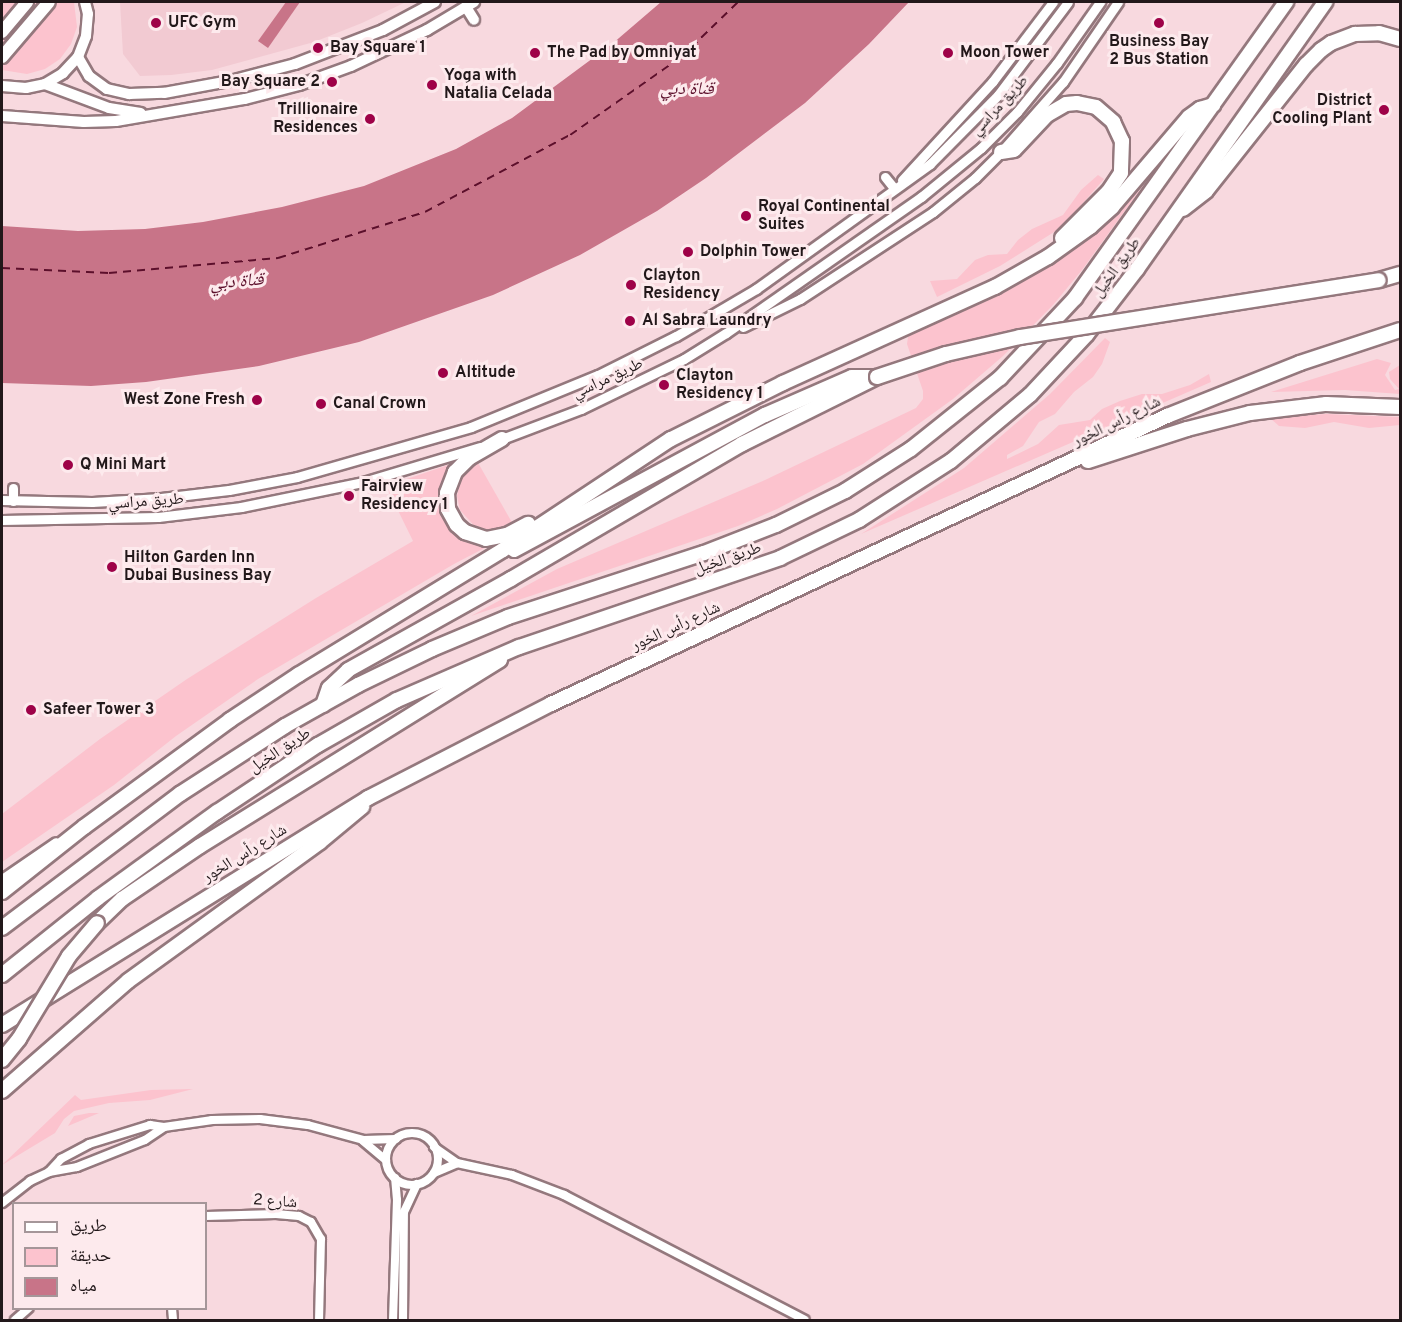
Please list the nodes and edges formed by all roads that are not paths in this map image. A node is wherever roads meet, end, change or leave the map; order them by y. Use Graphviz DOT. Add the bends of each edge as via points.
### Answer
graph roads {
  1 [pos="27,2"];
  2 [pos="49,2"];
  3 [pos="85,2"];
  4 [pos="93,2"];
  5 [pos="435,2"];
  6 [pos="1053,2"];
  7 [pos="1068,2"];
  8 [pos="1100,2"];
  9 [pos="1118,2"];
  10 [pos="1286,2"];
  11 [pos="1325,2"];
  12 [pos="470,4"];
  13 [pos="88,14"];
  14 [pos="474,20"];
  15 [pos="2,32"];
  16 [pos="1401,39"];
  17 [pos="2,57"];
  18 [pos="78,57"];
  19 [pos="45,84"];
  20 [pos="2,86"];
  21 [pos="1213,105"];
  22 [pos="162,113"];
  23 [pos="2,116"];
  24 [pos="1002,152"];
  25 [pos="885,177"];
  26 [pos="894,188"];
  27 [pos="1178,211"];
  28 [pos="1401,275"];
  29 [pos="943,310"];
  30 [pos="1401,330"];
  31 [pos="726,333"];
  32 [pos="877,377"];
  33 [pos="1401,407"];
  34 [pos="502,439"];
  35 [pos="1060,468"];
  36 [pos="265,471"];
  37 [pos="268,483"];
  38 [pos="600,484"];
  39 [pos="14,488"];
  40 [pos="2,500"];
  41 [pos="13,501"];
  42 [pos="2,520"];
  43 [pos="22,520"];
  44 [pos="2,525"];
  45 [pos="503,550"];
  46 [pos="519,646"];
  47 [pos="323,705"];
  48 [pos="368,798"];
  49 [pos="84,827"];
  50 [pos="2,879"];
  51 [pos="2,892"];
  52 [pos="2,928"];
  53 [pos="2,975"];
  54 [pos="2,1025"];
  55 [pos="2,1060"];
  56 [pos="2,1091"];
  57 [pos="164,1127"];
  58 [pos="116,1134"];
  59 [pos="356,1138"];
  60 [pos="396,1139"];
  61 [pos="434,1147"];
  62 [pos="122,1148"];
  63 [pos="386,1160"];
  64 [pos="457,1163"];
  65 [pos="49,1172"];
  66 [pos="433,1174"];
  67 [pos="394,1178"];
  68 [pos="417,1184"];
  69 [pos="2,1203"];
  70 [pos="207,1216"];
  71 [pos="27,1310"];
  72 [pos="15,1320"];
  73 [pos="319,1320"];
  74 [pos="393,1320"];
  75 [pos="404,1320"];
  76 [pos="805,1320"];
  1 -- 15 [label="main road"];
  2 -- 17 [label="main road"];
  3 -- 13 [label="main road"];
  4 -- 13 [label="street"];
  5 -- 18 [label="main road" via="383,30 295,64 164,93 129,94 107,89 89,75"];
  6 -- 26 [label="street" via="1018,50"];
  7 -- 26 [label="street, طريق مراسي" via="998,96 951,146"];
  8 -- 31 [label="street, طريق مراسي" via="1038,88 968,160 915,202"];
  9 -- 24 [label="street" via="1063,81"];
  10 -- 21 [label="highway, طريق الخيل"];
  11 -- 27 [label="highway, طريق الخيل"];
  12 -- 14 [label="main road"];
  12 -- 22 [label="main road" via="402,43 325,76 245,99"];
  13 -- 18 [label="main road" via="86,36"];
  16 -- 27 [label="highway" via="1380,33 1356,34 1322,50 1206,191"];
  18 -- 19 [label="main road"];
  19 -- 20 [label="main road" via="26,88"];
  19 -- 22 [label="main road" via="109,108"];
  21 -- 29 [label="highway" via="1189,117 1122,197 1073,240 1014,277"];
  21 -- 47 [label="highway, طريق الخيل" via="1097,269 1051,326 972,402 911,449 845,490 776,525 470,632"];
  22 -- 23 [label="main road" via="100,122"];
  24 -- 29 [label="highway" via="1014,150 1056,108 1077,103 1096,107 1113,122 1122,141 1123,163 1108,192 1066,235"];
  24 -- 31 [label="street" via="918,222 800,299"];
  25 -- 26 [label="street"];
  26 -- 37 [label="street, طريق مراسي" via="756,289 602,373 471,427 364,460"];
  27 -- 46 [label="highway, طريق الخيل" via="1087,334 1042,383 986,434 929,477 859,520 798,550"];
  28 -- 32 [label="highway, bridge" via="1020,337 946,354"];
  29 -- 38 [label="highway" via="698,424"];
  30 -- 35 [label="highway, شارع رأس الخور" via="1204,400"];
  31 -- 34 [label="street, طريق مراسي" via="644,380"];
  32 -- 45 [label="highway" via="852,377 808,395 526,545"];
  32 -- 47 [label="highway" via="767,430 340,674 328,688"];
  33 -- 35 [label="highway" via="1326,404 1258,412 1206,423"];
  34 -- 38 [label="highway" via="461,465 448,486 451,516 475,537 507,535 583,489"];
  34 -- 43 [label="street, طريق مراسي" via="363,482 241,507 158,517"];
  35 -- 48 [label="highway, شارع رأس الخور" via="589,686"];
  36 -- 37 [label="street"];
  37 -- 41 [label="street, طريق مراسي" via="161,498"];
  38 -- 45 [label="highway"];
  39 -- 41 [label="street"];
  40 -- 41 [label="street, طريق مراسي"];
  42 -- 43 [label="street, طريق مراسي"];
  43 -- 44 [label="street"];
  45 -- 49 [label="highway" via="264,697"];
  46 -- 53 [label="highway, طريق الخيل" via="407,695 318,746 147,862"];
  46 -- 55 [label="highway, bridge" via="122,899 69,956"];
  47 -- 52 [label="highway, طريق الخيل" via="180,794"];
  48 -- 54 [label="highway, شارع رأس الخور"];
  48 -- 56 [label="highway" via="345,823 120,988"];
  49 -- 50 [label="street"];
  49 -- 51 [label="highway"];
  57 -- 58 [label="street" via="145,1125"];
  57 -- 59 [label="street" via="260,1119 308,1125"];
  57 -- 62 [label="street" via="150,1138"];
  58 -- 62 [label="street"];
  58 -- 65 [label="street" via="66,1155"];
  59 -- 60 [label="street"];
  59 -- 63 [label="street"];
  60 -- 61 [label="street" via="417,1134"];
  60 -- 63 [label="street" via="389,1146"];
  61 -- 64 [label="street"];
  61 -- 66 [label="street" via="437,1158"];
  62 -- 65 [label="street" via="77,1167"];
  63 -- 67 [label="street"];
  64 -- 66 [label="street"];
  64 -- 76 [label="street" via="512,1175 564,1195"];
  65 -- 69 [label="street"];
  66 -- 68 [label="street"];
  67 -- 68 [label="street"];
  67 -- 74 [label="street" via="397,1200"];
  68 -- 75 [label="street" via="404,1212"];
  70 -- 73 [label="street, شارع 2" via="276,1214 299,1216 311,1222 321,1239"];
  71 -- 72 [label="street"];
}
